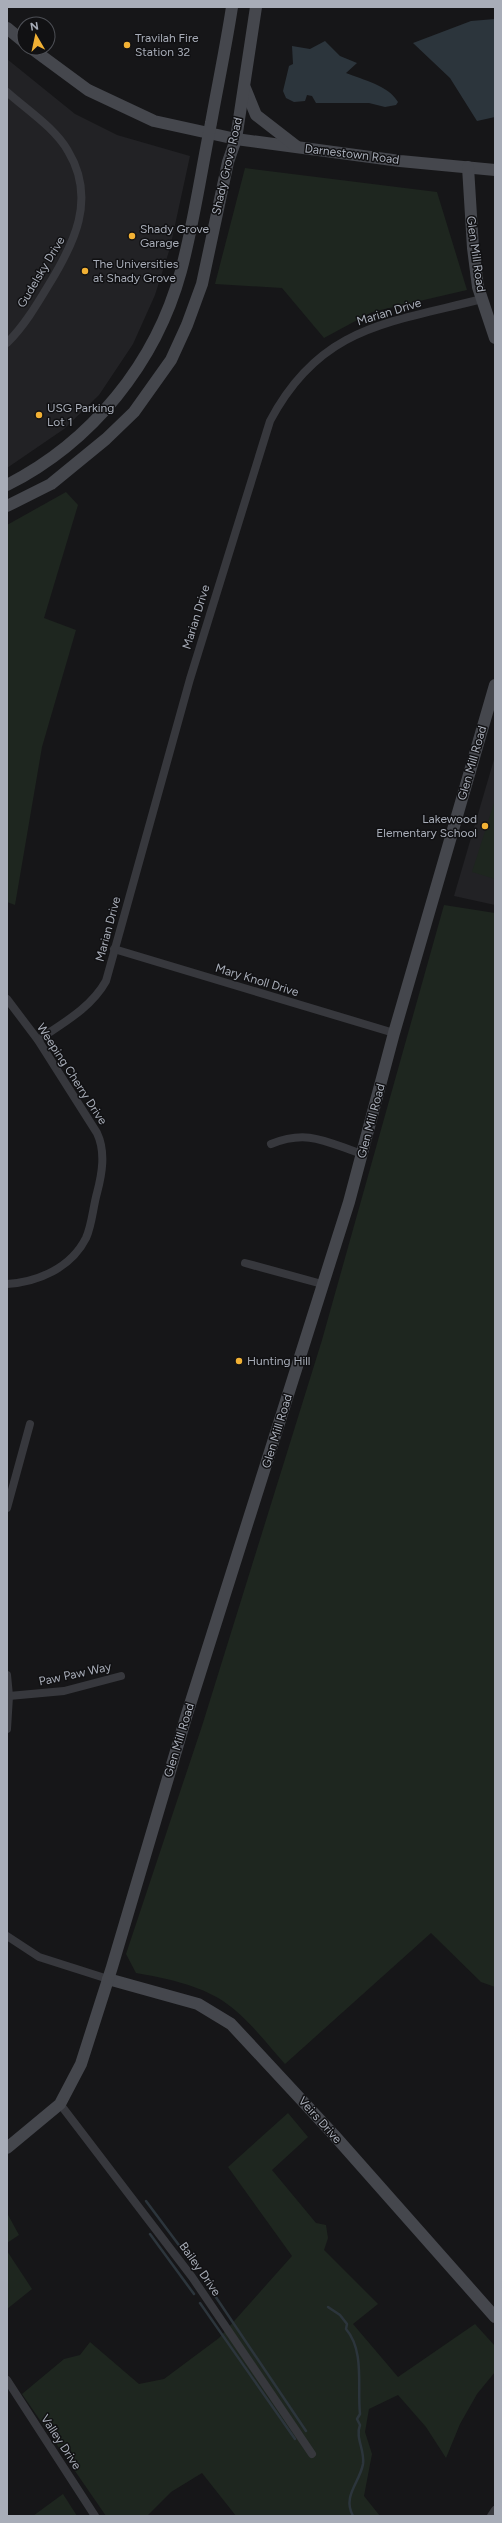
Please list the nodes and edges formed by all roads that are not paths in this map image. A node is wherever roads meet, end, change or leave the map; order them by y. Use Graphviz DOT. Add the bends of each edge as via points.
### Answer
graph roads {
  1 [pos="232,7"];
  2 [pos="256,7"];
  3 [pos="7,28"];
  4 [pos="16,35"];
  5 [pos="42,56"];
  6 [pos="244,85"];
  7 [pos="7,92"];
  8 [pos="210,135"];
  9 [pos="236,139"];
  10 [pos="297,147"];
  11 [pos="468,167"];
  12 [pos="495,170"];
  13 [pos="482,299"];
  14 [pos="495,338"];
  15 [pos="7,343"];
  16 [pos="7,485"];
  17 [pos="7,506"];
  18 [pos="495,685"];
  19 [pos="114,950"];
  20 [pos="7,999"];
  21 [pos="394,1033"];
  22 [pos="38,1040"];
  23 [pos="271,1144"];
  24 [pos="362,1154"];
  25 [pos="245,1263"];
  26 [pos="7,1284"];
  27 [pos="322,1284"];
  28 [pos="30,1424"];
  29 [pos="7,1508"];
  30 [pos="7,1675"];
  31 [pos="121,1676"];
  32 [pos="9,1696"];
  33 [pos="7,1729"];
  34 [pos="7,1936"];
  35 [pos="108,1978"];
  36 [pos="60,2104"];
  37 [pos="7,2148"];
  38 [pos="495,2317"];
  39 [pos="7,2380"];
  40 [pos="312,2454"];
  41 [pos="495,2510"];
  42 [pos="95,2516"];
  43 [pos="491,2516"];
  1 -- 8 [label="main road, Shady Grove Road"];
  2 -- 6 [label="main road, Shady Grove Road"];
  3 -- 4 [label="main road"];
  5 -- 8 [label="main road, Darnestown Road" via="99,97 154,121"];
  6 -- 9 [label="main road, Shady Grove Road"];
  6 -- 10 [label="main road" via="256,115"];
  7 -- 15 [label="street, Gudelsky Drive" via="65,147 76,168 82,198 80,219 70,249 36,306"];
  8 -- 9 [label="main road, Darnestown Road"];
  8 -- 16 [label="main road, Shady Grove Road" via="181,271 148,351 110,405 84,433 54,458"];
  9 -- 10 [label="main road, Darnestown Road"];
  9 -- 17 [label="main road, Shady Grove Road" via="228,162 202,284 171,360 134,412 106,439 51,484"];
  10 -- 11 [label="main road, Darnestown Road"];
  11 -- 12 [label="main road, Darnestown Road"];
  11 -- 13 [label="main road, Glen Mill Road" via="473,248"];
  13 -- 14 [label="main road, Glen Mill Road"];
  13 -- 19 [label="street, Marian Drive" via="364,330 323,353 284,395 270,421 190,679"];
  18 -- 21 [label="main road, Glen Mill Road"];
  19 -- 21 [label="street, Mary Knoll Drive"];
  19 -- 22 [label="street, Marian Drive" via="106,981 99,994 86,1007"];
  20 -- 22 [label="street, Weeping Cherry Drive"];
  21 -- 24 [label="main road, Glen Mill Road"];
  22 -- 26 [label="street, Weeping Cherry Drive" via="97,1133 101,1142 102,1172 86,1238 72,1258 45,1277"];
  23 -- 24 [label="street" via="287,1138 305,1136"];
  24 -- 27 [label="main road, Glen Mill Road"];
  25 -- 27 [label="street"];
  27 -- 35 [label="main road, Glen Mill Road" via="187,1714"];
  28 -- 29 [label="street"];
  30 -- 32 [label="street"];
  31 -- 32 [label="street, Paw Paw Way" via="64,1691"];
  32 -- 33 [label="street"];
  34 -- 35 [label="street" via="39,1957"];
  35 -- 36 [label="main road, Glen Mill Road" via="81,2064"];
  35 -- 38 [label="main road, Veirs Drive" via="198,2004 231,2024 314,2113"];
  36 -- 37 [label="main road, Glen Mill Road"];
  36 -- 40 [label="street, Bailey Drive" via="192,2277"];
  39 -- 42 [label="street, Valley Drive"];
  41 -- 43 [label="street"];
}
